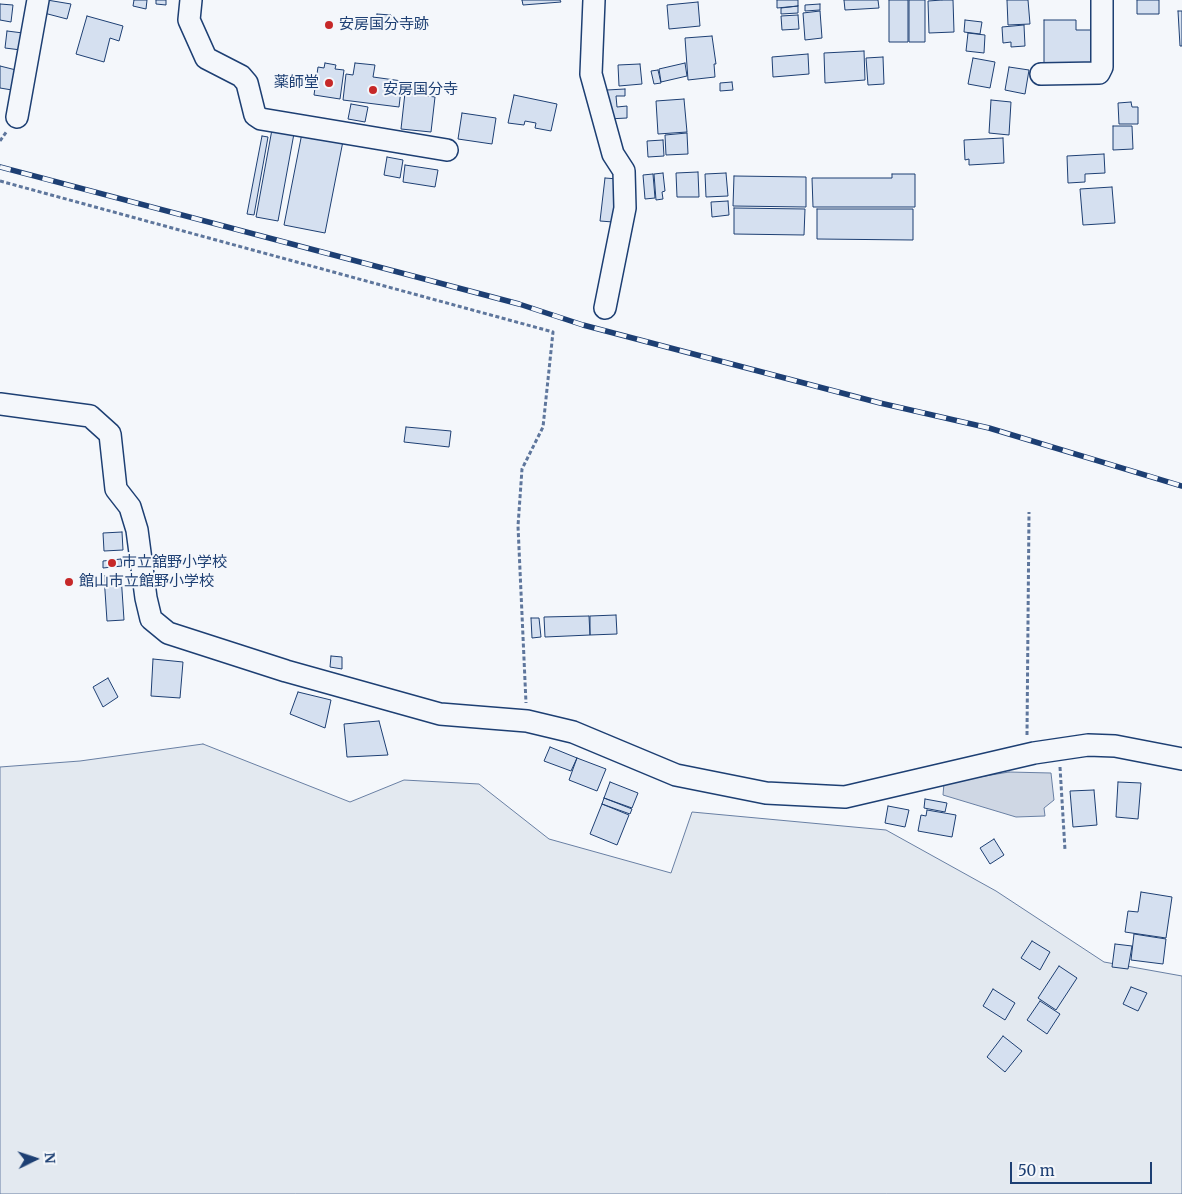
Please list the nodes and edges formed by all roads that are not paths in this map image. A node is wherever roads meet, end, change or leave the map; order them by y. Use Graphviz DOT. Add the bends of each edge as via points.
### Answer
graph roads {
  1 [pos="38,0"];
  2 [pos="191,0"];
  3 [pos="594,0"];
  4 [pos="1102,0"];
  5 [pos="1041,74"];
  6 [pos="17,117"];
  7 [pos="447,150"];
  8 [pos="605,308"];
  9 [pos="0,404"];
  10 [pos="1182,759"];
  1 -- 6 [label="street"];
  2 -- 7 [label="street" via="189,20 206,58 248,82 255,116 261,120"];
  3 -- 8 [label="street" via="591,74 613,154 624,171 625,208"];
  4 -- 5 [label="street" via="1102,68 1099,73"];
  9 -- 10 [label="street" via="90,416 110,434 116,489 130,507 137,530 151,618 168,633 286,670 440,714 527,721 573,732 676,775 735,788 806,797 845,797 1027,755 1088,745 1115,746"];
}
